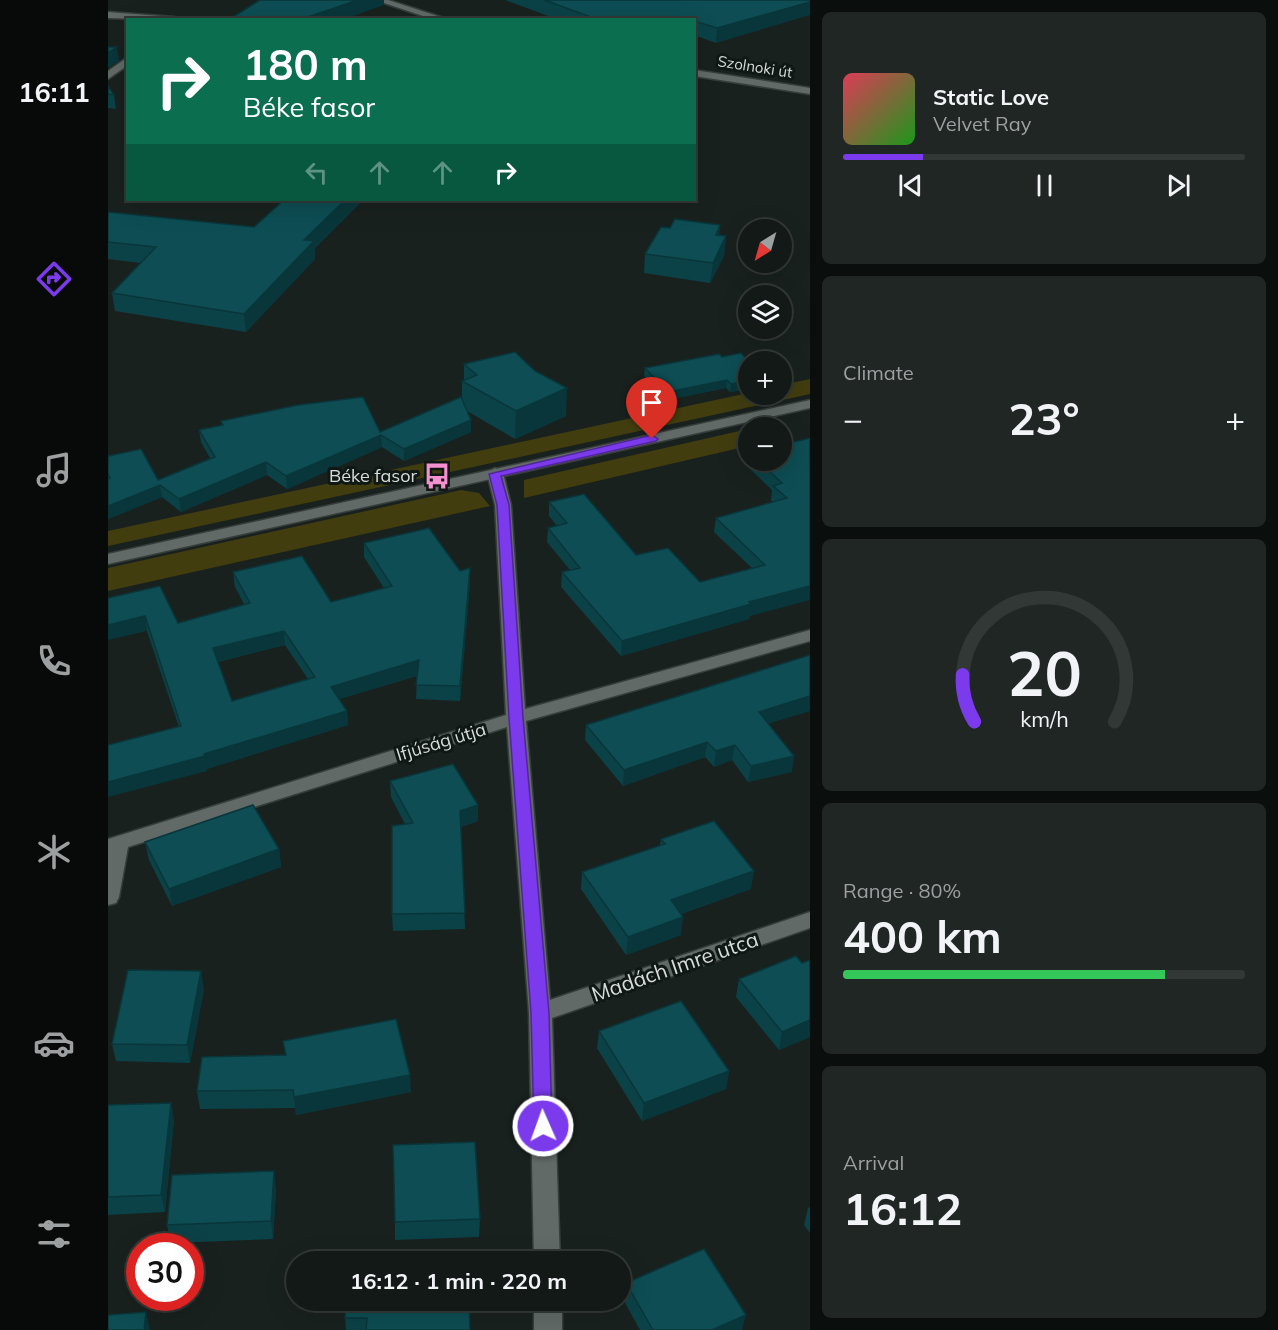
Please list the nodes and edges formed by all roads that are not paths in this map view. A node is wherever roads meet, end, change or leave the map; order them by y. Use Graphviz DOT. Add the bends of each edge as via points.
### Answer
graph roads {
  1 [pos="379,0"];
  2 [pos="108,15"];
  3 [pos="148,18"];
  4 [pos="439,18"];
  5 [pos="126,62"];
  6 [pos="696,73"];
  7 [pos="108,76"];
  8 [pos="810,91"];
  9 [pos="810,404"];
  10 [pos="495,474"];
  11 [pos="108,558"];
  12 [pos="810,634"];
  13 [pos="516,718"];
  14 [pos="114,844"];
  15 [pos="108,897"];
  16 [pos="810,920"];
  17 [pos="540,1013"];
  18 [pos="547,1251"];
  19 [pos="548,1311"];
  20 [pos="548,1330"];
  1 -- 4 [label="street"];
  2 -- 3 [label="street"];
  5 -- 7 [label="street"];
  6 -- 8 [label="street, Szolnoki út"];
  9 -- 10 [label="street"];
  10 -- 11 [label="street"];
  10 -- 13 [label="street" via="503,505"];
  12 -- 13 [label="street, Ifjúság útja"];
  13 -- 14 [label="street, Ifjúság útja"];
  13 -- 17 [label="street"];
  14 -- 15 [label="street"];
  16 -- 17 [label="street, Madách Imre utca"];
  17 -- 18 [label="street"];
  19 -- 20 [label="street"];
}
